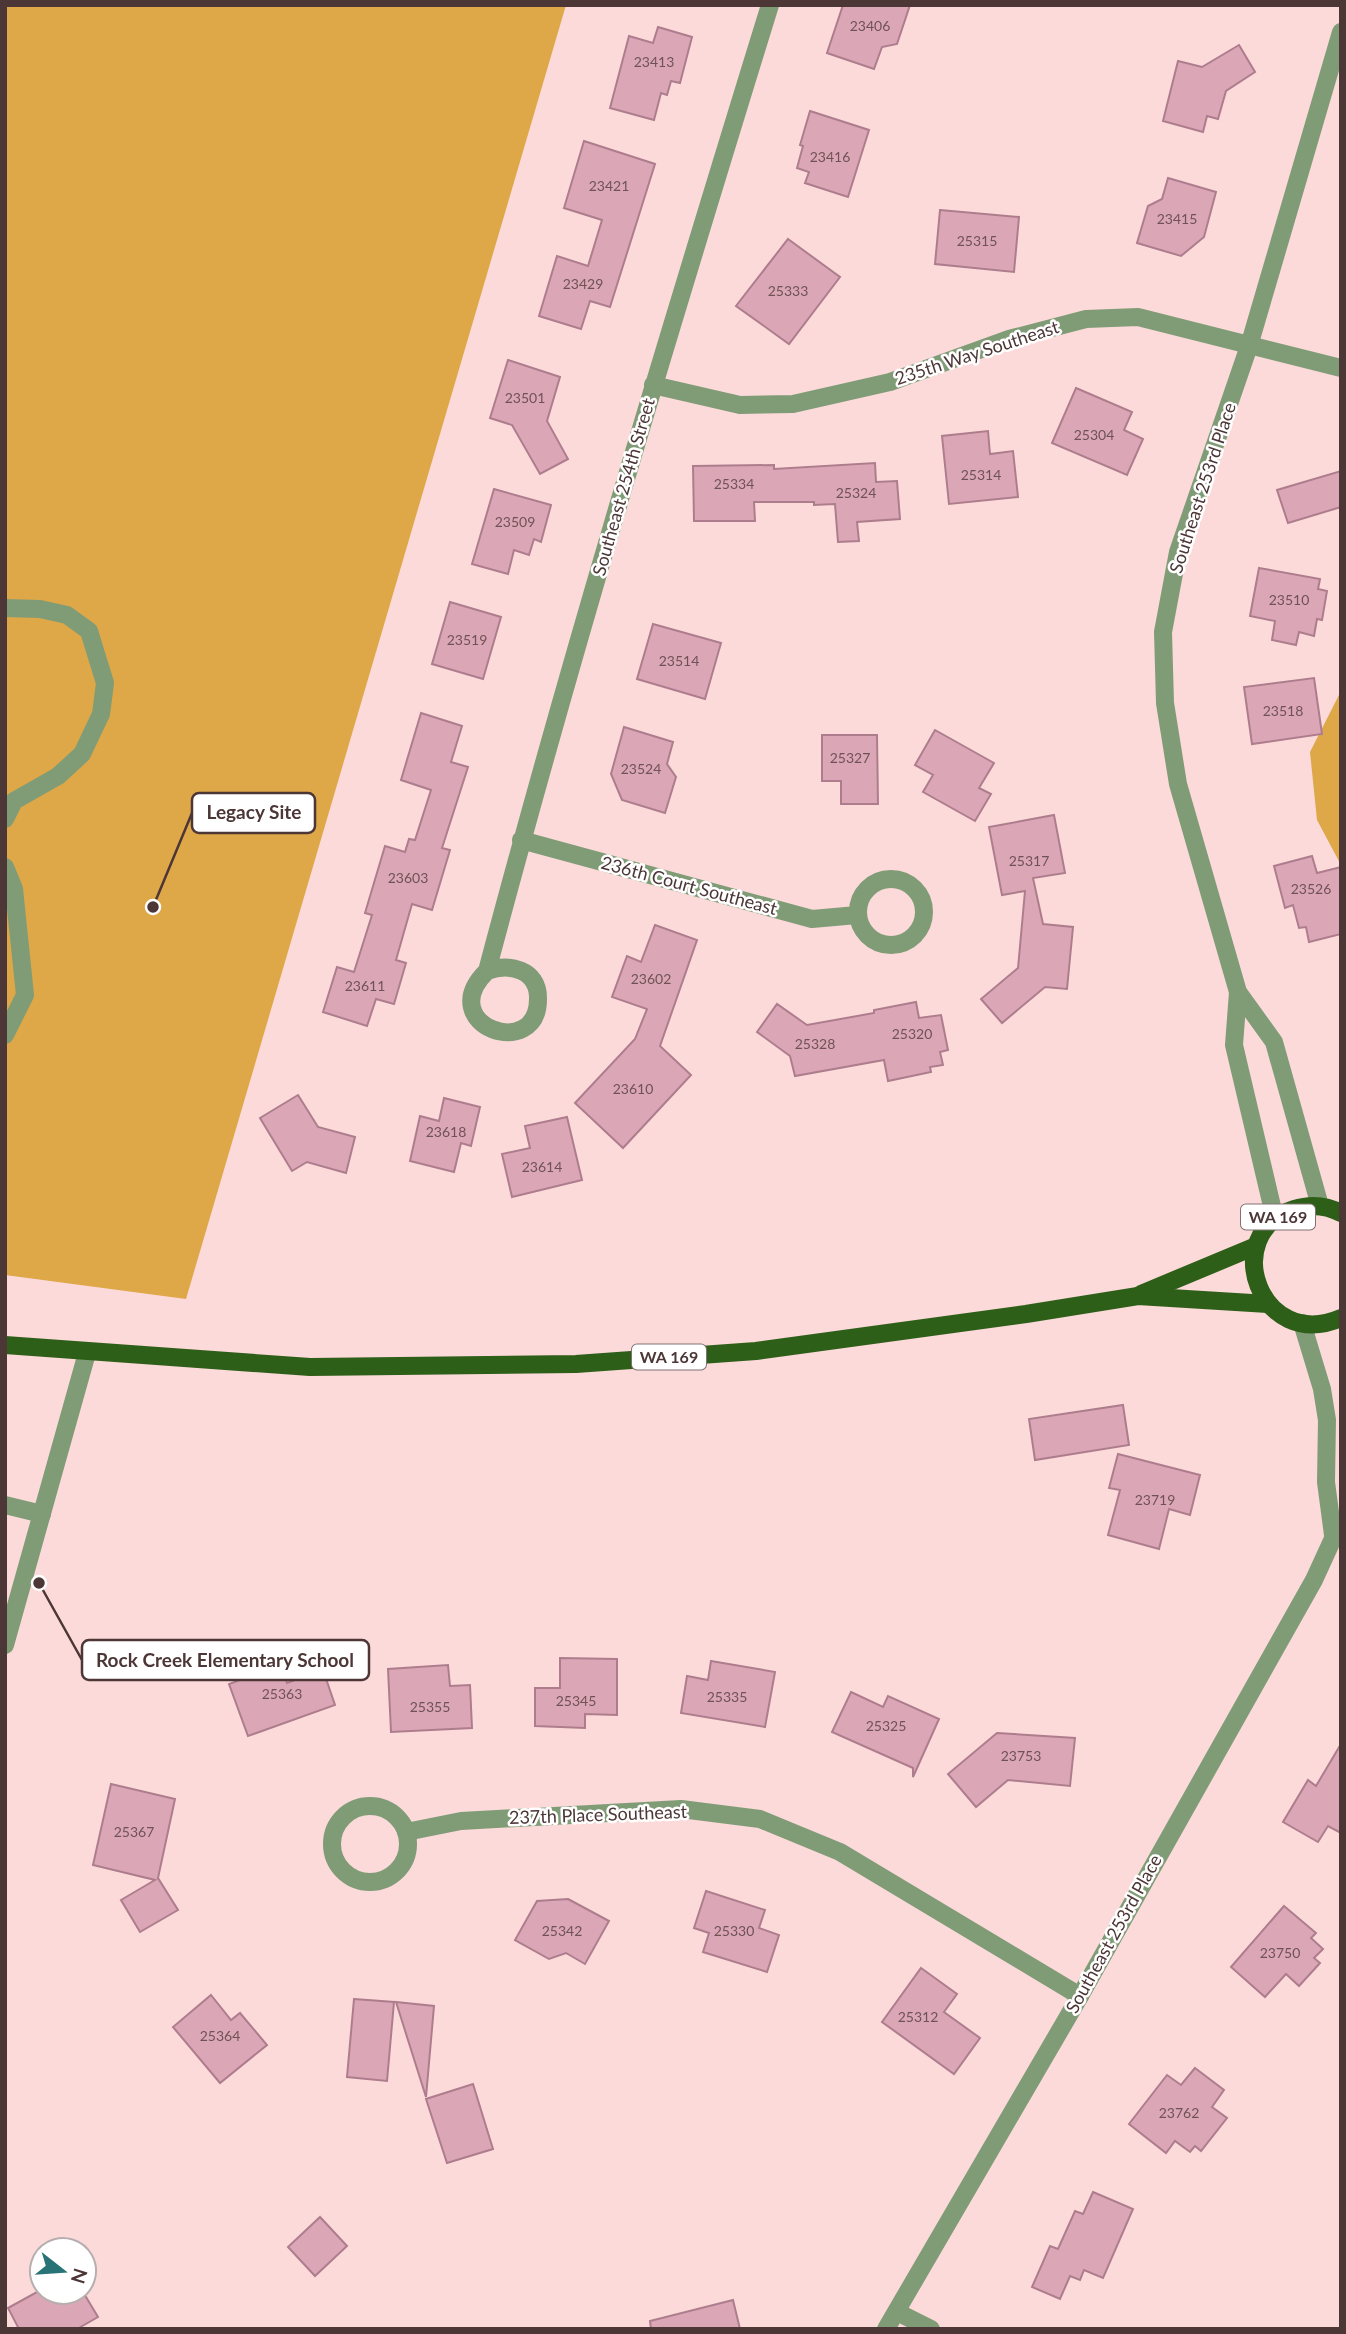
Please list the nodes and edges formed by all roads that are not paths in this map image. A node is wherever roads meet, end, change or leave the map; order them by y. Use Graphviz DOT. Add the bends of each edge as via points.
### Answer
graph roads {
  1 [pos="770,5"];
  2 [pos="1341,32"];
  3 [pos="1249,346"];
  4 [pos="1341,368"];
  5 [pos="653,385"];
  6 [pos="5,608"];
  7 [pos="5,819"];
  8 [pos="521,840"];
  9 [pos="5,867"];
  10 [pos="857,915"];
  11 [pos="487,971"];
  12 [pos="1238,992"];
  13 [pos="5,1035"];
  14 [pos="1320,1206"];
  15 [pos="1341,1213"];
  16 [pos="1275,1219"];
  17 [pos="1256,1246"];
  18 [pos="1138,1296"];
  19 [pos="1268,1304"];
  20 [pos="1341,1318"];
  21 [pos="1302,1323"];
  22 [pos="5,1345"];
  23 [pos="87,1353"];
  24 [pos="5,1505"];
  25 [pos="42,1514"];
  26 [pos="1337,1528"];
  27 [pos="11,1598"];
  28 [pos="5,1644"];
  29 [pos="406,1832"];
  30 [pos="1080,1996"];
  31 [pos="897,2312"];
  32 [pos="886,2329"];
  33 [pos="931,2329"];
  1 -- 5 [label="street, Southeast 254th Street"];
  2 -- 3 [label="street, Southeast 253rd Place"];
  3 -- 4 [label="street, 235th Way Southeast"];
  3 -- 5 [label="street, 235th Way Southeast" via="1138,317 1086,319 1009,339 890,382 793,404 740,405"];
  3 -- 12 [label="street, Southeast 253rd Place" via="1178,552 1163,632 1165,703 1178,784"];
  5 -- 8 [label="street, Southeast 254th Street"];
  6 -- 7 [label="street" via="67,615 89,631 105,683 101,714 82,754 58,776 14,801"];
  8 -- 10 [label="street, 236th Court Southeast" via="812,919"];
  8 -- 11 [label="street, Southeast 254th Street"];
  9 -- 13 [label="street" via="14,889 25,995"];
  12 -- 14 [label="street, Southeast 253rd Place" via="1274,1042"];
  12 -- 16 [label="street, Southeast 253rd Place" via="1234,1045"];
  14 -- 15 [label="main road, WA 169"];
  14 -- 16 [label="main road, WA 169" via="1301,1206"];
  16 -- 17 [label="main road, WA 169"];
  17 -- 18 [label="main road, WA 169"];
  17 -- 19 [label="main road, WA 169" via="1255,1277"];
  18 -- 19 [label="main road, WA 169"];
  18 -- 23 [label="main road, WA 169" via="756,1351 576,1364 310,1367"];
  19 -- 21 [label="main road, WA 169" via="1280,1315"];
  20 -- 21 [label="main road" via="1324,1324"];
  21 -- 26 [label="street, Southeast 253rd Place" via="1322,1389 1327,1420 1326,1482"];
  22 -- 23 [label="main road, WA 169"];
  23 -- 25 [label="street"];
  24 -- 25 [label="street"];
  25 -- 27 [label="street"];
  26 -- 30 [label="street, Southeast 253rd Place" via="1314,1580"];
  27 -- 28 [label="street"];
  29 -- 29 [label="street" via="401,1821 382,1807 358,1807 348,1812 333,1832 333,1855 349,1876 375,1882 388,1878 405,1859"];
  29 -- 30 [label="street, 237th Place Southeast" via="461,1821 681,1809 760,1819 840,1852"];
  30 -- 31 [label="street, Southeast 253rd Place"];
  31 -- 32 [label="street, Southeast 253rd Place"];
  31 -- 33 [label="street"];
}
